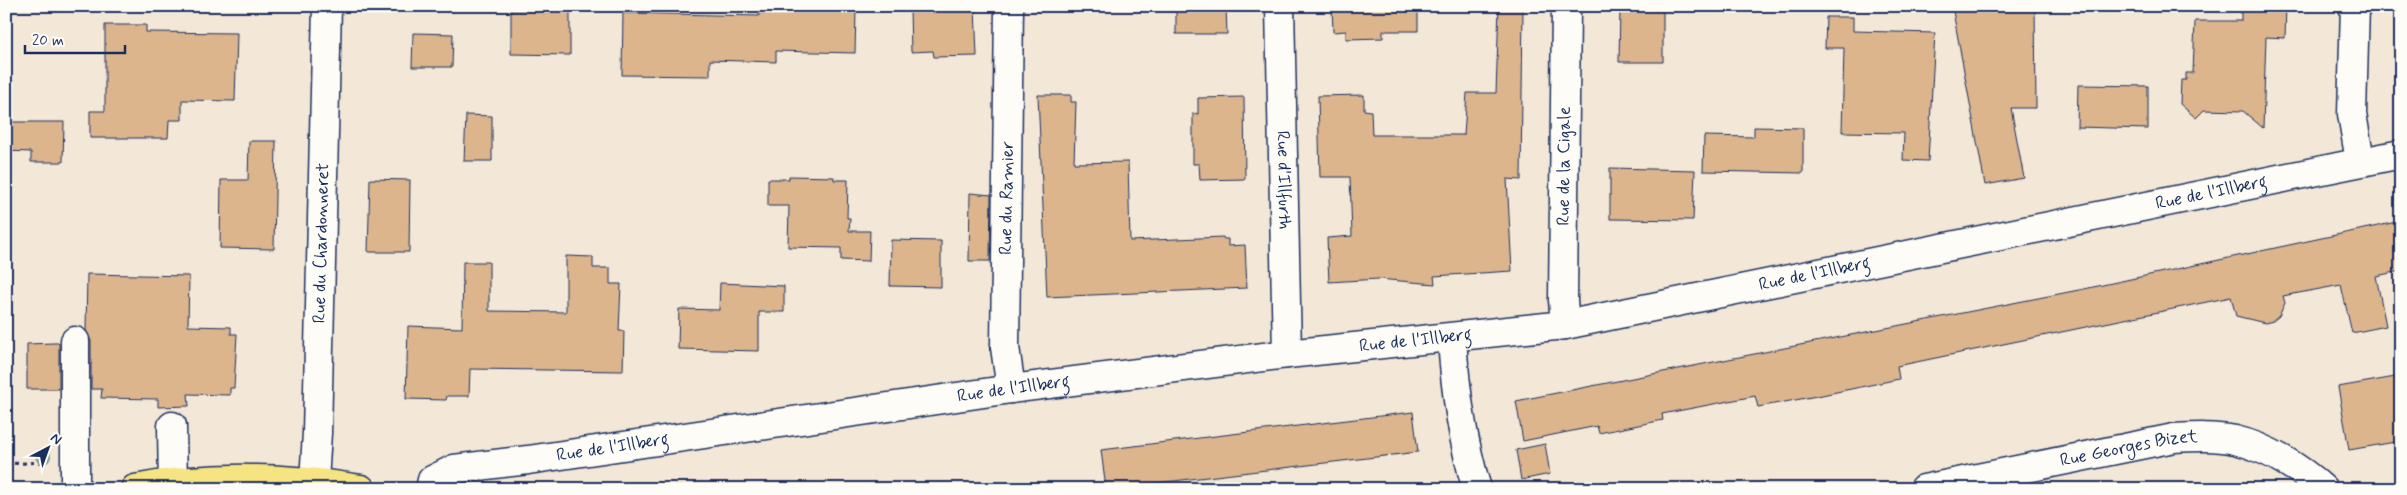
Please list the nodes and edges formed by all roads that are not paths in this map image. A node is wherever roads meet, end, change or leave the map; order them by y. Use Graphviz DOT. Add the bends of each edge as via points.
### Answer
graph roads {
  1 [pos="327,6"];
  2 [pos="1009,6"];
  3 [pos="1280,6"];
  4 [pos="1566,6"];
  5 [pos="2355,6"];
  6 [pos="2401,154"];
  7 [pos="2360,161"];
  8 [pos="1565,325"];
  9 [pos="1452,338"];
  10 [pos="75,341"];
  11 [pos="1287,354"];
  12 [pos="1011,389"];
  13 [pos="172,426"];
  14 [pos="314,482"];
  15 [pos="173,485"];
  16 [pos="74,489"];
  17 [pos="135,489"];
  18 [pos="361,489"];
  19 [pos="430,489"];
  20 [pos="1477,489"];
  21 [pos="1924,489"];
  22 [pos="2323,489"];
  1 -- 14 [label="street, Rue du Chardonneret"];
  2 -- 12 [label="street, Rue du Ramier" via="1005,348"];
  3 -- 11 [label="street, Rue d'Illfurth"];
  4 -- 8 [label="street, Rue de la Cigale"];
  5 -- 7 [label="street" via="2352,114"];
  6 -- 7 [label="street, Rue de l'Illberg"];
  7 -- 8 [label="street, Rue de l'Illberg"];
  8 -- 9 [label="street, Rue de l'Illberg"];
  9 -- 11 [label="street, Rue de l'Illberg"];
  9 -- 20 [label="street" via="1454,381 1465,450"];
  10 -- 16 [label="street"];
  11 -- 12 [label="street, Rue de l'Illberg"];
  12 -- 19 [label="street, Rue de l'Illberg" via="454,469 432,480"];
  13 -- 15 [label="street"];
  14 -- 15 [label="main road" via="264,479"];
  14 -- 18 [label="main road"];
  15 -- 17 [label="main road"];
  21 -- 22 [label="street, Rue Georges Bizet" via="2174,438 2204,436 2236,440 2272,454"];
}
